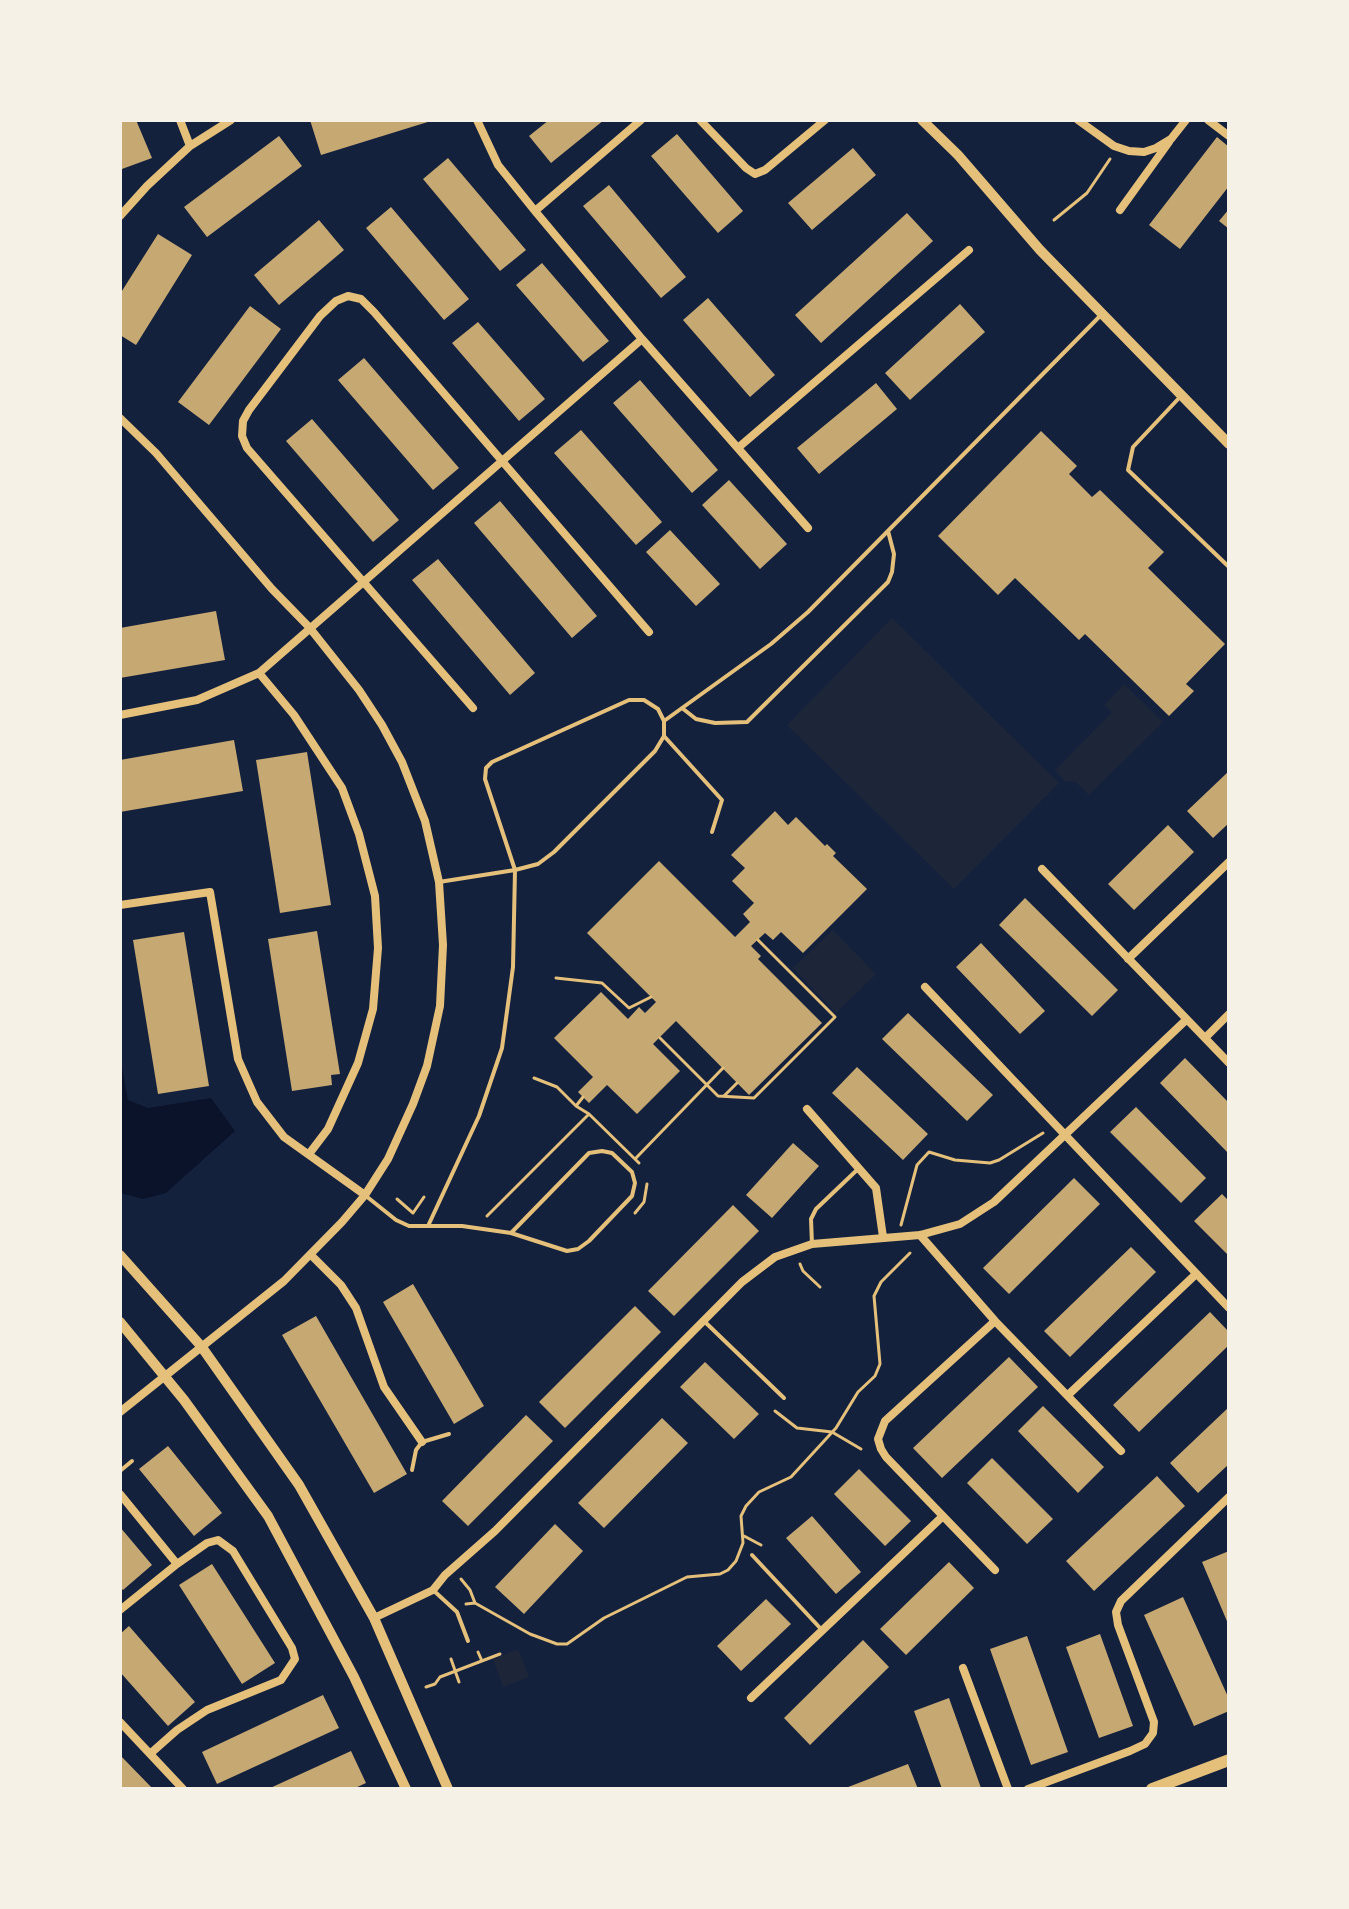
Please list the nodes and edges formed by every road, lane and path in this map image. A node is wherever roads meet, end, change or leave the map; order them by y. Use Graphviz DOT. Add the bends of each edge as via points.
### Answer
graph roads {
  1 [pos="180,120"];
  2 [pos="231,120"];
  3 [pos="477,120"];
  4 [pos="641,120"];
  5 [pos="700,120"];
  6 [pos="825,120"];
  7 [pos="922,120"];
  8 [pos="1078,120"];
  9 [pos="1186,120"];
  10 [pos="1208,120"];
  11 [pos="1229,136"];
  12 [pos="1171,139"];
  13 [pos="190,146"];
  14 [pos="1110,159"];
  15 [pos="1120,210"];
  16 [pos="535,211"];
  17 [pos="120,216"];
  18 [pos="1054,220"];
  19 [pos="969,250"];
  20 [pos="1103,314"];
  21 [pos="642,339"];
  22 [pos="1182,395"];
  23 [pos="120,418"];
  24 [pos="1229,444"];
  25 [pos="739,447"];
  26 [pos="501,462"];
  27 [pos="808,528"];
  28 [pos="888,531"];
  29 [pos="1229,567"];
  30 [pos="361,581"];
  31 [pos="309,627"];
  32 [pos="649,632"];
  33 [pos="259,673"];
  34 [pos="473,708"];
  35 [pos="682,708"];
  36 [pos="120,715"];
  37 [pos="664,721"];
  38 [pos="664,736"];
  39 [pos="712,832"];
  40 [pos="1229,862"];
  41 [pos="1042,869"];
  42 [pos="515,870"];
  43 [pos="439,882"];
  44 [pos="120,905"];
  45 [pos="758,940"];
  46 [pos="1128,959"];
  47 [pos="556,978"];
  48 [pos="925,987"];
  49 [pos="651,997"];
  50 [pos="1229,1014"];
  51 [pos="1186,1020"];
  52 [pos="660,1038"];
  53 [pos="1205,1038"];
  54 [pos="1229,1063"];
  55 [pos="723,1068"];
  56 [pos="534,1078"];
  57 [pos="737,1083"];
  58 [pos="709,1085"];
  59 [pos="724,1096"];
  60 [pos="583,1097"];
  61 [pos="576,1106"];
  62 [pos="807,1109"];
  63 [pos="589,1114"];
  64 [pos="1053,1123"];
  65 [pos="1064,1134"];
  66 [pos="309,1154"];
  67 [pos="636,1158"];
  68 [pos="643,1167"];
  69 [pos="860,1167"];
  70 [pos="647,1180"];
  71 [pos="365,1195"];
  72 [pos="424,1197"];
  73 [pos="397,1199"];
  74 [pos="635,1213"];
  75 [pos="487,1216"];
  76 [pos="428,1226"];
  77 [pos="511,1233"];
  78 [pos="920,1235"];
  79 [pos="883,1237"];
  80 [pos="898,1237"];
  81 [pos="812,1244"];
  82 [pos="910,1253"];
  83 [pos="120,1255"];
  84 [pos="311,1255"];
  85 [pos="800,1264"];
  86 [pos="1195,1275"];
  87 [pos="820,1287"];
  88 [pos="1229,1308"];
  89 [pos="705,1321"];
  90 [pos="995,1321"];
  91 [pos="120,1322"];
  92 [pos="201,1346"];
  93 [pos="165,1377"];
  94 [pos="1068,1395"];
  95 [pos="784,1398"];
  96 [pos="775,1411"];
  97 [pos="120,1412"];
  98 [pos="832,1432"];
  99 [pos="449,1434"];
  100 [pos="422,1442"];
  101 [pos="861,1449"];
  102 [pos="1121,1451"];
  103 [pos="132,1461"];
  104 [pos="412,1470"];
  105 [pos="120,1471"];
  106 [pos="120,1494"];
  107 [pos="1229,1497"];
  108 [pos="943,1516"];
  109 [pos="743,1536"];
  110 [pos="761,1545"];
  111 [pos="752,1555"];
  112 [pos="177,1564"];
  113 [pos="452,1569"];
  114 [pos="995,1570"];
  115 [pos="433,1590"];
  116 [pos="475,1603"];
  117 [pos="465,1604"];
  118 [pos="120,1610"];
  119 [pos="374,1618"];
  120 [pos="822,1631"];
  121 [pos="468,1641"];
  122 [pos="478,1652"];
  123 [pos="500,1654"];
  124 [pos="451,1659"];
  125 [pos="482,1661"];
  126 [pos="963,1668"];
  127 [pos="456,1671"];
  128 [pos="459,1682"];
  129 [pos="426,1687"];
  130 [pos="751,1698"];
  131 [pos="120,1722"];
  132 [pos="151,1753"];
  133 [pos="1229,1760"];
  134 [pos="183,1789"];
  135 [pos="406,1789"];
  136 [pos="448,1789"];
  137 [pos="1008,1789"];
  138 [pos="1028,1789"];
  139 [pos="1152,1789"];
  1 -- 13 [label="street"];
  2 -- 13 [label="street"];
  3 -- 16 [label="street" via="498,165"];
  4 -- 16 [label="street"];
  5 -- 6 [label="street" via="755,174"];
  7 -- 20 [label="street"];
  8 -- 12 [label="street" via="1129,151 1144,152"];
  9 -- 12 [label="street"];
  10 -- 11 [label="street"];
  12 -- 15 [label="street"];
  13 -- 17 [label="street"];
  14 -- 18 [label="path" via="1087,193"];
  16 -- 21 [label="street"];
  19 -- 25 [label="street"];
  20 -- 22 [label="street"];
  20 -- 28 [label="lane"];
  21 -- 25 [label="street"];
  21 -- 26 [label="street"];
  22 -- 24 [label="street"];
  22 -- 29 [label="lane" via="1133,447 1128,470"];
  23 -- 31 [label="street"];
  25 -- 27 [label="street"];
  26 -- 30 [label="street"];
  26 -- 30 [label="street" via="361,299 348,296 336,301 249,410 242,436"];
  26 -- 32 [label="street"];
  28 -- 35 [label="lane" via="771,644"];
  28 -- 35 [label="lane" via="894,554 888,582 747,722 696,719"];
  30 -- 31 [label="street"];
  30 -- 34 [label="street"];
  31 -- 33 [label="street"];
  31 -- 43 [label="street" via="393,744 425,821"];
  33 -- 36 [label="street" via="197,700"];
  33 -- 66 [label="street" via="303,727 342,788 375,896 373,1009 358,1063 328,1129"];
  35 -- 37 [label="lane"];
  37 -- 38 [label="lane"];
  37 -- 42 [label="lane" via="644,700 629,700 492,762 485,779"];
  38 -- 39 [label="lane" via="722,800"];
  38 -- 42 [label="lane" via="554,852 538,864"];
  40 -- 46 [label="street"];
  41 -- 46 [label="street"];
  42 -- 43 [label="lane"];
  42 -- 76 [label="lane" via="513,967 502,1048 479,1116"];
  43 -- 71 [label="street" via="443,976 432,1046 405,1123"];
  44 -- 66 [label="street" via="210,892 238,1059 257,1102 284,1137"];
  45 -- 59 [label="path" via="835,1017 754,1098"];
  46 -- 51 [label="street"];
  47 -- 49 [label="path" via="602,983 629,1008"];
  48 -- 64 [label="street"];
  50 -- 53 [label="street"];
  51 -- 53 [label="street"];
  51 -- 65 [label="street"];
  52 -- 58 [label="path"];
  53 -- 54 [label="street"];
  55 -- 58 [label="path"];
  56 -- 61 [label="path" via="557,1087"];
  57 -- 59 [label="path"];
  58 -- 59 [label="path"];
  58 -- 67 [label="path"];
  60 -- 61 [label="path"];
  61 -- 63 [label="path"];
  62 -- 69 [label="street"];
  63 -- 67 [label="path"];
  63 -- 75 [label="path"];
  64 -- 65 [label="street"];
  64 -- 80 [label="path" via="990,1163 929,1152 922,1157"];
  65 -- 78 [label="street" via="994,1202 960,1224"];
  65 -- 86 [label="street"];
  66 -- 71 [label="street"];
  67 -- 68 [label="path"];
  69 -- 79 [label="street" via="876,1188"];
  69 -- 81 [label="lane" via="816,1209"];
  70 -- 74 [label="path" via="644,1202"];
  71 -- 76 [label="lane" via="396,1220"];
  71 -- 84 [label="street"];
  72 -- 73 [label="path" via="413,1213"];
  76 -- 77 [label="lane"];
  77 -- 77 [label="lane" via="567,1251 578,1249 632,1196 632,1172 612,1153 589,1153"];
  78 -- 80 [label="street"];
  78 -- 90 [label="street"];
  79 -- 80 [label="street"];
  79 -- 81 [label="street"];
  81 -- 89 [label="street" via="775,1257"];
  82 -- 98 [label="path" via="874,1296 880,1364 875,1376"];
  83 -- 92 [label="street"];
  84 -- 92 [label="street"];
  84 -- 100 [label="street" via="356,1308 384,1387"];
  85 -- 87 [label="path"];
  86 -- 88 [label="street"];
  86 -- 94 [label="street"];
  89 -- 95 [label="lane"];
  89 -- 113 [label="street"];
  90 -- 94 [label="street"];
  90 -- 108 [label="street" via="880,1429 881,1449"];
  91 -- 93 [label="street"];
  92 -- 93 [label="street"];
  92 -- 119 [label="street" via="299,1485"];
  93 -- 97 [label="street"];
  93 -- 135 [label="street" via="268,1516 354,1677"];
  94 -- 102 [label="street"];
  96 -- 98 [label="path" via="797,1428"];
  98 -- 101 [label="path"];
  98 -- 109 [label="path" via="791,1477 759,1492 746,1506"];
  99 -- 100 [label="lane"];
  100 -- 104 [label="lane"];
  103 -- 105 [label="lane"];
  106 -- 112 [label="street"];
  107 -- 138 [label="street" via="1121,1601 1116,1612 1154,1722 1153,1733 1130,1751"];
  108 -- 114 [label="street"];
  108 -- 120 [label="street"];
  109 -- 110 [label="path"];
  109 -- 116 [label="path" via="728,1570 687,1577 604,1618 567,1644 530,1634"];
  111 -- 120 [label="lane"];
  112 -- 118 [label="street"];
  112 -- 132 [label="street" via="207,1543 226,1544 295,1659 281,1680 207,1710"];
  113 -- 115 [label="street"];
  113 -- 116 [label="path"];
  115 -- 119 [label="street"];
  115 -- 121 [label="lane" via="457,1612"];
  116 -- 117 [label="path"];
  119 -- 136 [label="street"];
  120 -- 130 [label="street"];
  122 -- 125 [label="path"];
  123 -- 125 [label="path"];
  124 -- 127 [label="path"];
  125 -- 127 [label="path"];
  126 -- 137 [label="street"];
  127 -- 128 [label="path"];
  127 -- 129 [label="path"];
  131 -- 132 [label="street"];
  132 -- 134 [label="street"];
  133 -- 139 [label="main road"];
}
